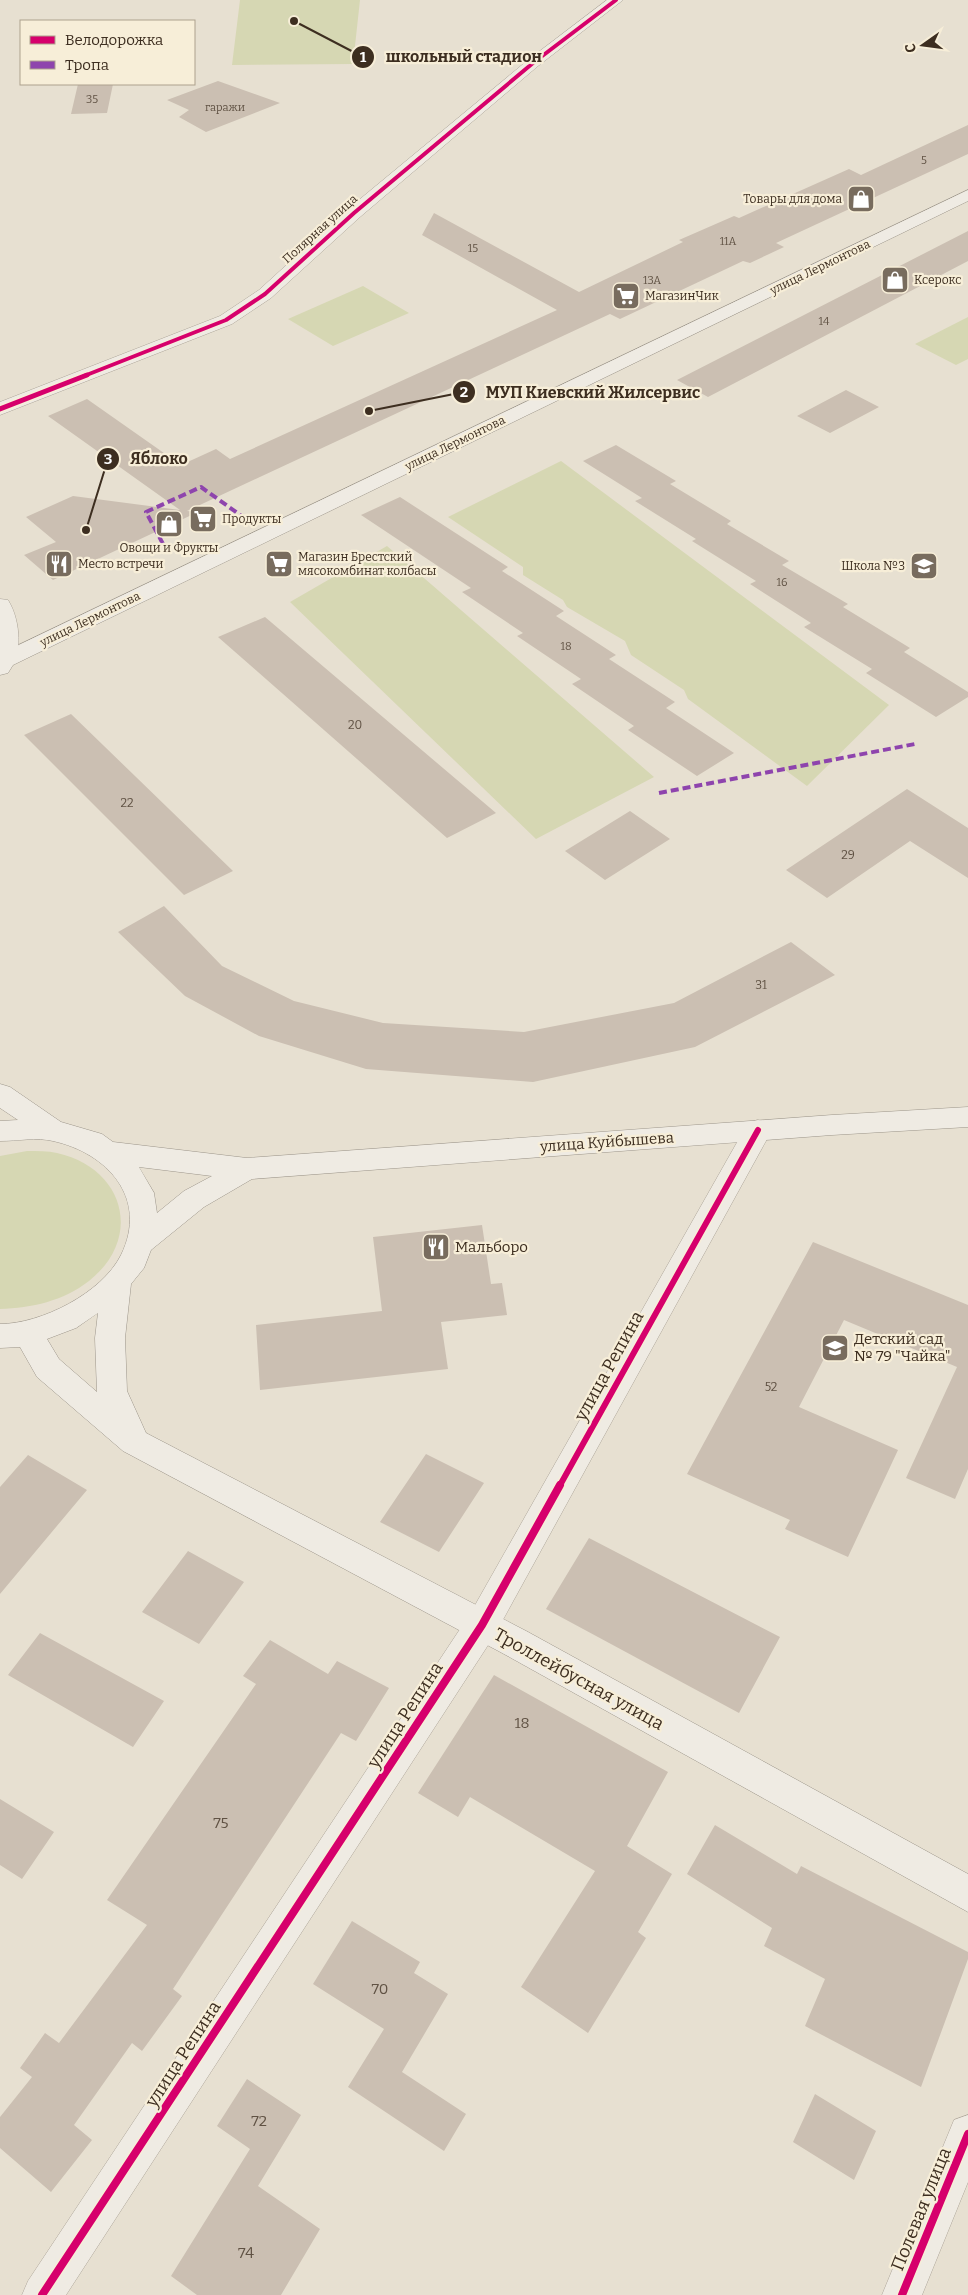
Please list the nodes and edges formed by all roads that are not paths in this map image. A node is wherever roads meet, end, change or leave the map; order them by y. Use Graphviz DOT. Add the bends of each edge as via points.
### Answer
graph roads {
  1 [pos="616,0"];
  2 [pos="968,195"];
  3 [pos="0,409"];
  4 [pos="0,605"];
  5 [pos="2,664"];
  6 [pos="0,1094"];
  7 [pos="968,1117"];
  8 [pos="51,1129"];
  9 [pos="758,1130"];
  10 [pos="0,1131"];
  11 [pos="113,1153"];
  12 [pos="247,1169"];
  13 [pos="140,1243"];
  14 [pos="117,1283"];
  15 [pos="8,1339"];
  16 [pos="134,1442"];
  17 [pos="482,1625"];
  18 [pos="968,1894"];
  19 [pos="968,2134"];
  20 [pos="42,2295"];
  21 [pos="902,2295"];
  1 -- 3 [label="main road, Полярная улица" via="533,63 354,213 265,294 226,320"];
  2 -- 5 [label="main road, улица Лермонтова"];
  4 -- 5 [label="main road" via="8,632"];
  6 -- 8 [label="main road"];
  7 -- 9 [label="main road, улица Куйбышева"];
  8 -- 10 [label="main road"];
  8 -- 11 [label="main road" via="95,1142"];
  9 -- 12 [label="main road, улица Куйбышева"];
  9 -- 17 [label="main road, улица Репина"];
  11 -- 12 [label="main road"];
  11 -- 13 [label="main road" via="138,1184 144,1203 145,1223"];
  12 -- 13 [label="main road" via="194,1199"];
  13 -- 14 [label="main road" via="131,1264"];
  14 -- 15 [label="main road" via="77,1314"];
  14 -- 16 [label="main road" via="110,1338 112,1391"];
  15 -- 16 [label="main road, Троллейбусная улица" via="48,1368"];
  16 -- 17 [label="main road, Троллейбусная улица"];
  17 -- 18 [label="main road, Троллейбусная улица"];
  17 -- 20 [label="main road, улица Репина"];
  19 -- 21 [label="main road, Полевая улица"];
}
